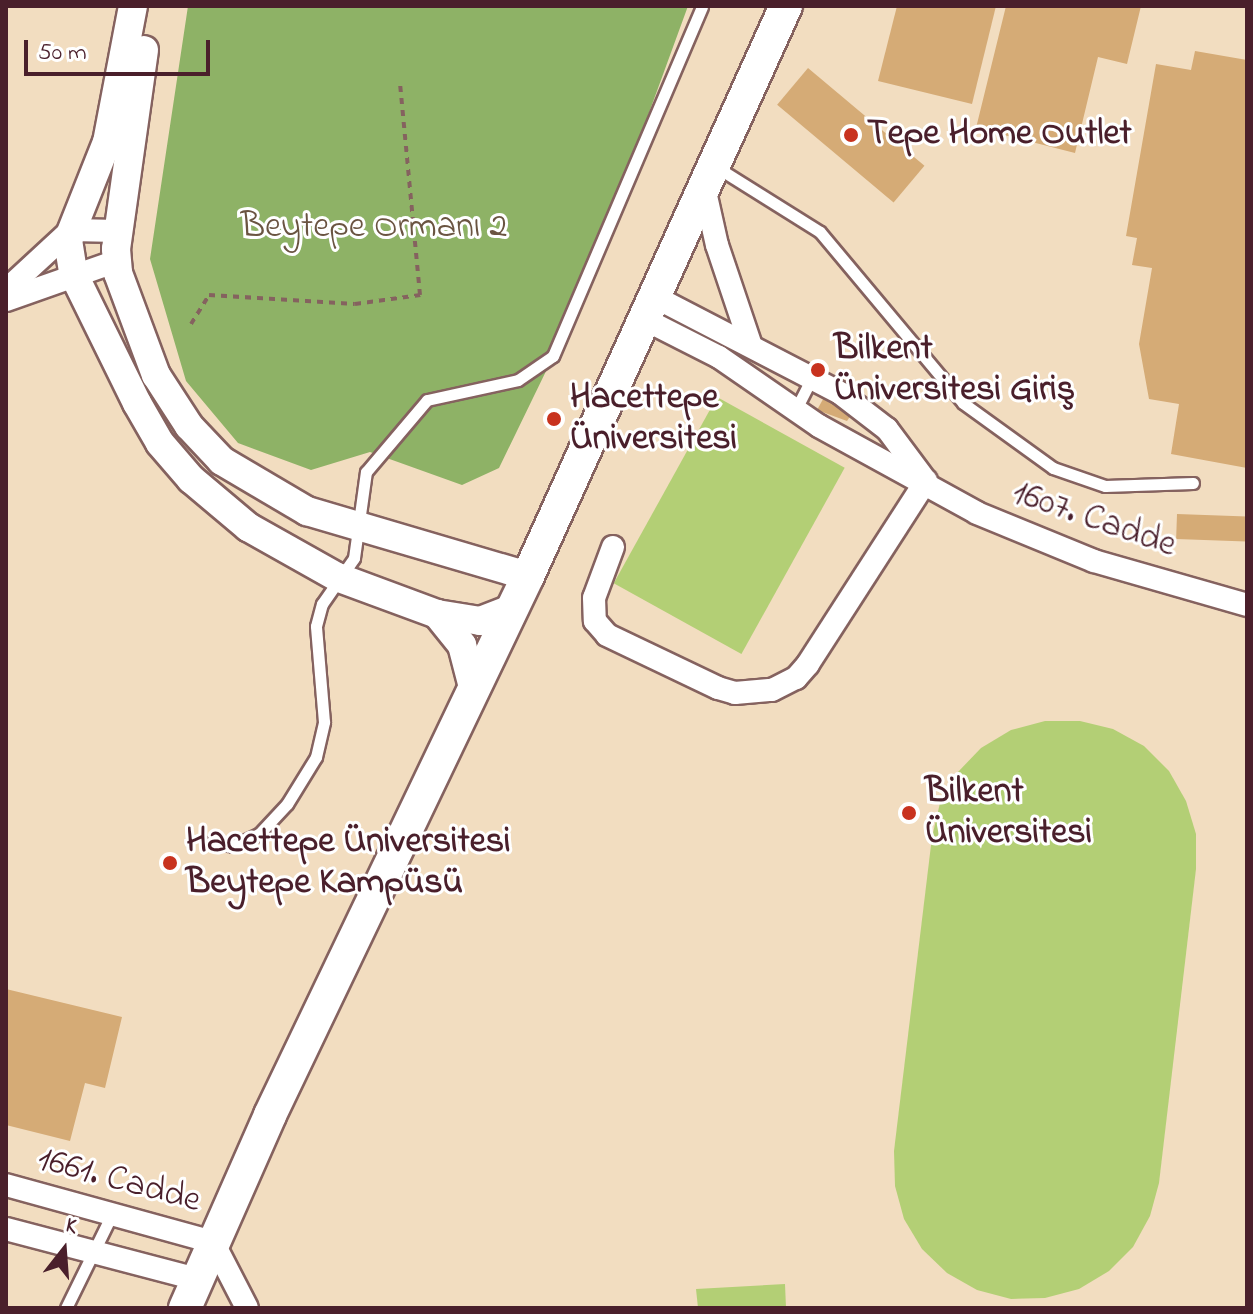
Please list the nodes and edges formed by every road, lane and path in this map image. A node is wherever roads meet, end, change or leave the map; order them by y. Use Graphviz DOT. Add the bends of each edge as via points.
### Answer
graph roads {
  1 [pos="133,6"];
  2 [pos="151,6"];
  3 [pos="702,6"];
  4 [pos="786,6"];
  5 [pos="400,85"];
  6 [pos="709,176"];
  7 [pos="71,230"];
  8 [pos="118,231"];
  9 [pos="117,261"];
  10 [pos="73,273"];
  11 [pos="6,290"];
  12 [pos="6,300"];
  13 [pos="649,308"];
  14 [pos="191,324"];
  15 [pos="750,343"];
  16 [pos="736,369"];
  17 [pos="813,377"];
  18 [pos="795,411"];
  19 [pos="926,481"];
  20 [pos="1193,483"];
  21 [pos="362,529"];
  22 [pos="613,547"];
  23 [pos="528,576"];
  24 [pos="337,577"];
  25 [pos="1247,605"];
  26 [pos="512,609"];
  27 [pos="437,614"];
  28 [pos="474,691"];
  29 [pos="213,841"];
  30 [pos="6,1185"];
  31 [pos="112,1213"];
  32 [pos="6,1229"];
  33 [pos="213,1242"];
  34 [pos="90,1251"];
  35 [pos="191,1294"];
  36 [pos="66,1308"];
  37 [pos="247,1308"];
  1 -- 7 [label="street" via="107,142"];
  2 -- 8 [label="street"];
  3 -- 21 [label="lane" via="553,356 518,380 427,400 366,472"];
  4 -- 6 [label="main road"];
  5 -- 14 [label="path" via="420,295 355,304 209,295"];
  6 -- 13 [label="main road"];
  6 -- 15 [label="street" via="717,245"];
  6 -- 20 [label="lane" via="820,232 963,403 1053,468 1105,486"];
  7 -- 8 [label="street"];
  7 -- 10 [label="street"];
  7 -- 11 [label="street"];
  8 -- 9 [label="street"];
  9 -- 10 [label="street"];
  9 -- 21 [label="street" via="156,375 189,426 222,461 268,492"];
  10 -- 12 [label="street"];
  10 -- 24 [label="street" via="137,403 160,443 191,479 248,527"];
  13 -- 15 [label="street, 1607. Cadde"];
  13 -- 16 [label="street, 1607. Cadde"];
  13 -- 23 [label="main road"];
  15 -- 16 [label="lane"];
  15 -- 17 [label="street, 1607. Cadde"];
  16 -- 18 [label="street, 1607. Cadde"];
  17 -- 18 [label="lane"];
  17 -- 19 [label="street, 1607. Cadde" via="887,429"];
  18 -- 19 [label="street, 1607. Cadde" via="874,459"];
  19 -- 22 [label="street" via="808,664 796,678 772,690 735,693 718,688 601,629 594,598"];
  19 -- 25 [label="street, 1607. Cadde" via="977,513 1049,544"];
  21 -- 23 [label="street"];
  21 -- 24 [label="lane" via="354,558"];
  23 -- 26 [label="main road"];
  24 -- 27 [label="street"];
  24 -- 29 [label="lane" via="316,626 324,722 316,757 287,804 259,834 233,846"];
  26 -- 27 [label="street" via="480,621"];
  26 -- 28 [label="main road"];
  27 -- 28 [label="street" via="462,645"];
  28 -- 33 [label="main road"];
  30 -- 31 [label="street, 1661. Cadde"];
  31 -- 33 [label="street, 1661. Cadde"];
  31 -- 34 [label="lane"];
  32 -- 34 [label="street, 1661. Cadde"];
  33 -- 35 [label="main road"];
  33 -- 37 [label="street"];
  34 -- 35 [label="street, 1661. Cadde"];
  34 -- 36 [label="lane"];
}
